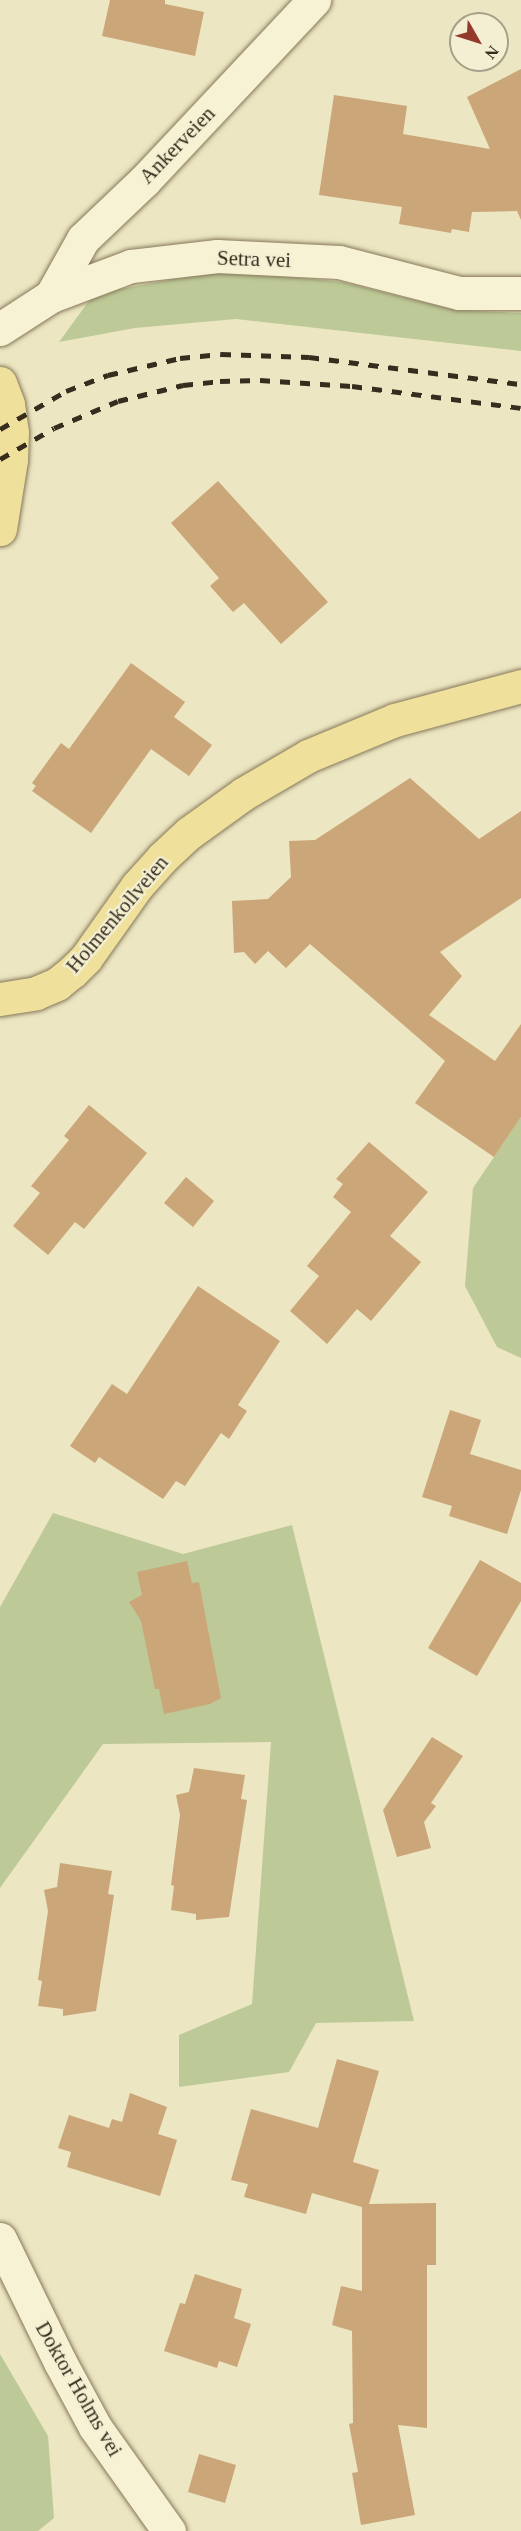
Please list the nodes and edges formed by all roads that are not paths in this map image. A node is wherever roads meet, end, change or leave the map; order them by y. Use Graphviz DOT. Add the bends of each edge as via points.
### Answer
graph roads {
  1 [pos="314,0"];
  2 [pos="521,293"];
  3 [pos="51,297"];
  4 [pos="0,329"];
  5 [pos="0,383"];
  6 [pos="0,529"];
  7 [pos="521,686"];
  8 [pos="0,999"];
  9 [pos="0,2239"];
  10 [pos="169,2531"];
  1 -- 3 [label="street, Ankerveien" via="145,180 83,239"];
  2 -- 3 [label="street, Setra vei" via="459,293 339,262 217,256 131,266"];
  3 -- 4 [label="street, Setra vei"];
  5 -- 6 [label="main road" via="12,432"];
  7 -- 8 [label="main road, Holmenkollveien" via="395,720 308,756 243,794 162,858 72,972 36,993"];
  9 -- 10 [label="street, Doktor Holms vei" via="95,2427"];
}
